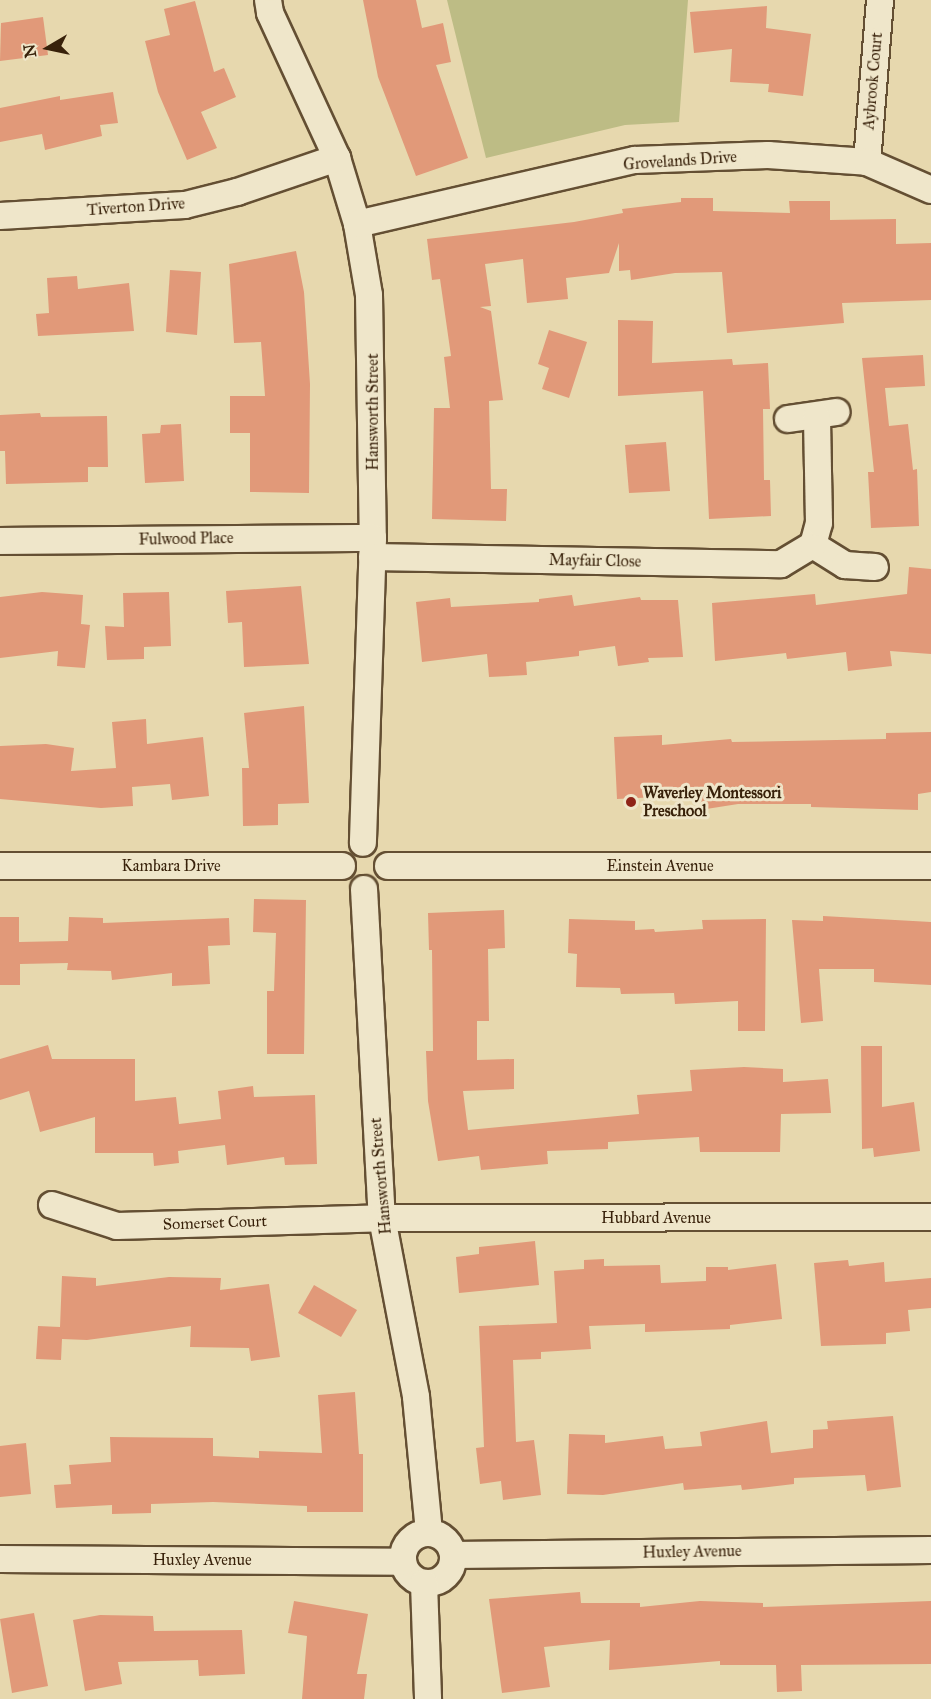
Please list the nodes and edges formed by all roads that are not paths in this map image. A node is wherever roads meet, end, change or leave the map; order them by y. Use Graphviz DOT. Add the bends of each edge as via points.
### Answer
graph roads {
  1 [pos="268,0"];
  2 [pos="880,0"];
  3 [pos="337,158"];
  4 [pos="867,162"];
  5 [pos="931,190"];
  6 [pos="0,216"];
  7 [pos="357,224"];
  8 [pos="788,419"];
  9 [pos="0,541"];
  10 [pos="813,545"];
  11 [pos="372,547"];
  12 [pos="875,567"];
  13 [pos="363,843"];
  14 [pos="0,866"];
  15 [pos="342,866"];
  16 [pos="388,866"];
  17 [pos="931,866"];
  18 [pos="364,889"];
  19 [pos="52,1205"];
  20 [pos="931,1217"];
  21 [pos="382,1218"];
  22 [pos="429,1532"];
  23 [pos="931,1550"];
  24 [pos="453,1555"];
  25 [pos="0,1559"];
  26 [pos="403,1562"];
  27 [pos="424,1583"];
  28 [pos="428,1699"];
  1 -- 3 [label="street, Hansworth Street" via="270,13"];
  2 -- 4 [label="street, Aybrook Court"];
  3 -- 6 [label="street, Tiverton Drive" via="185,205"];
  3 -- 7 [label="street, Hansworth Street"];
  4 -- 5 [label="street, Grovelands Drive"];
  4 -- 7 [label="street, Grovelands Drive" via="768,155 635,160"];
  7 -- 11 [label="street, Hansworth Street" via="369,295 373,351"];
  8 -- 10 [label="street" via="826,415 819,523"];
  9 -- 11 [label="street, Fulwood Place"];
  10 -- 11 [label="street, Mayfair Close" via="781,564"];
  10 -- 12 [label="street" via="844,565"];
  11 -- 13 [label="street, Hansworth Street"];
  13 -- 15 [label="street" via="348,851"];
  13 -- 16 [label="street" via="378,846"];
  14 -- 15 [label="street, Kambara Drive"];
  15 -- 18 [label="street" via="349,882"];
  16 -- 17 [label="street, Einstein Avenue"];
  16 -- 18 [label="street" via="383,881"];
  18 -- 21 [label="street, Hansworth Street"];
  19 -- 21 [label="street, Somerset Court" via="117,1226"];
  20 -- 21 [label="street, Hubbard Avenue"];
  21 -- 22 [label="street, Hansworth Street" via="416,1397"];
  22 -- 24 [label="street" via="446,1539"];
  22 -- 26 [label="street" via="420,1533 407,1544"];
  23 -- 24 [label="street, Huxley Avenue"];
  24 -- 27 [label="street" via="448,1574 441,1580"];
  25 -- 26 [label="street, Huxley Avenue"];
  26 -- 27 [label="street" via="411,1577"];
  27 -- 28 [label="street"];
}
